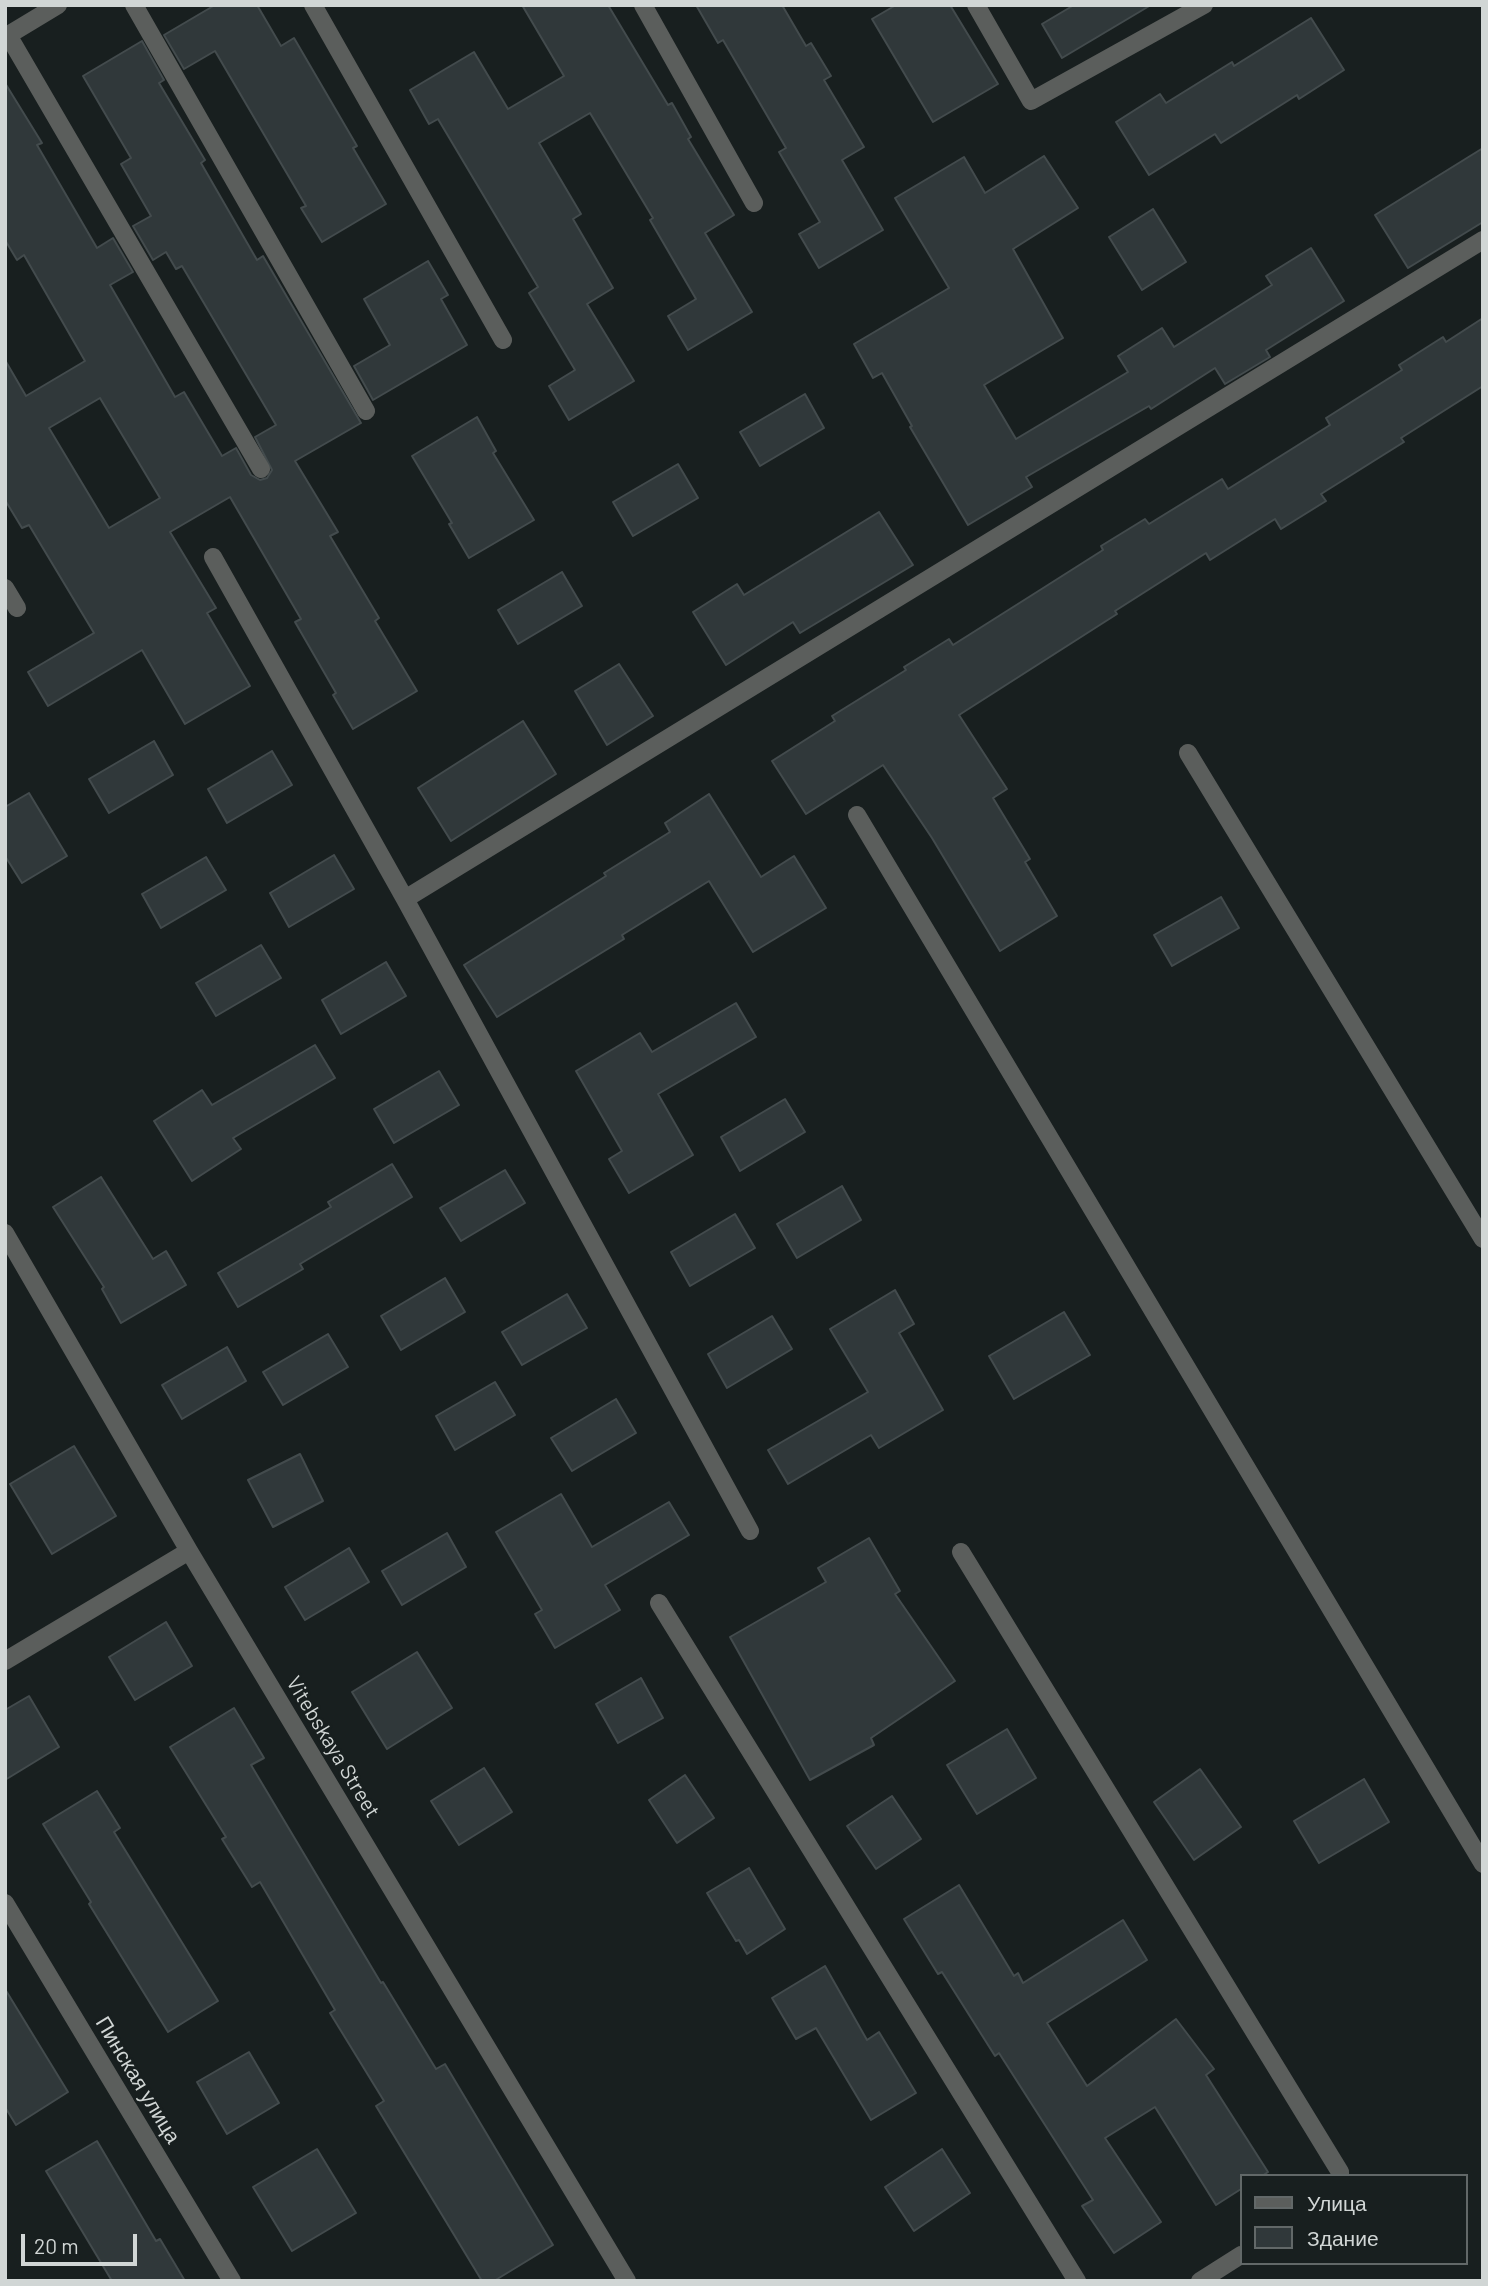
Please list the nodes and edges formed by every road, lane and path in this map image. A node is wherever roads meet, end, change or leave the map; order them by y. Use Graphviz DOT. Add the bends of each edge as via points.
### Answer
graph roads {
  1 [pos="58,5"];
  2 [pos="134,5"];
  3 [pos="313,5"];
  4 [pos="643,5"];
  5 [pos="976,5"];
  6 [pos="1204,5"];
  7 [pos="6,36"];
  8 [pos="754,203"];
  9 [pos="1483,240"];
  10 [pos="503,341"];
  11 [pos="366,411"];
  12 [pos="261,469"];
  13 [pos="213,557"];
  14 [pos="5,588"];
  15 [pos="17,608"];
  16 [pos="1188,752"];
  17 [pos="857,815"];
  18 [pos="405,899"];
  19 [pos="5,1233"];
  20 [pos="1483,1239"];
  21 [pos="750,1531"];
  22 [pos="189,1551"];
  23 [pos="961,1552"];
  24 [pos="659,1603"];
  25 [pos="5,1661"];
  26 [pos="1483,1864"];
  27 [pos="5,1903"];
  28 [pos="1340,2174"];
  29 [pos="1240,2256"];
  30 [pos="232,2281"];
  31 [pos="627,2281"];
  32 [pos="1077,2281"];
  33 [pos="1200,2281"];
  1 -- 7 [label="street"];
  2 -- 11 [label="street"];
  3 -- 10 [label="street"];
  4 -- 8 [label="street"];
  5 -- 6 [label="street" via="1031,101"];
  7 -- 12 [label="street"];
  9 -- 18 [label="street"];
  13 -- 18 [label="street"];
  14 -- 15 [label="street"];
  16 -- 20 [label="street"];
  17 -- 26 [label="street"];
  18 -- 21 [label="street"];
  19 -- 22 [label="street, Vitebskaya Street"];
  22 -- 25 [label="street"];
  22 -- 31 [label="street, Vitebskaya Street"];
  23 -- 28 [label="street"];
  24 -- 32 [label="street"];
  27 -- 30 [label="street, Пинская улица"];
  29 -- 33 [label="street"];
}
